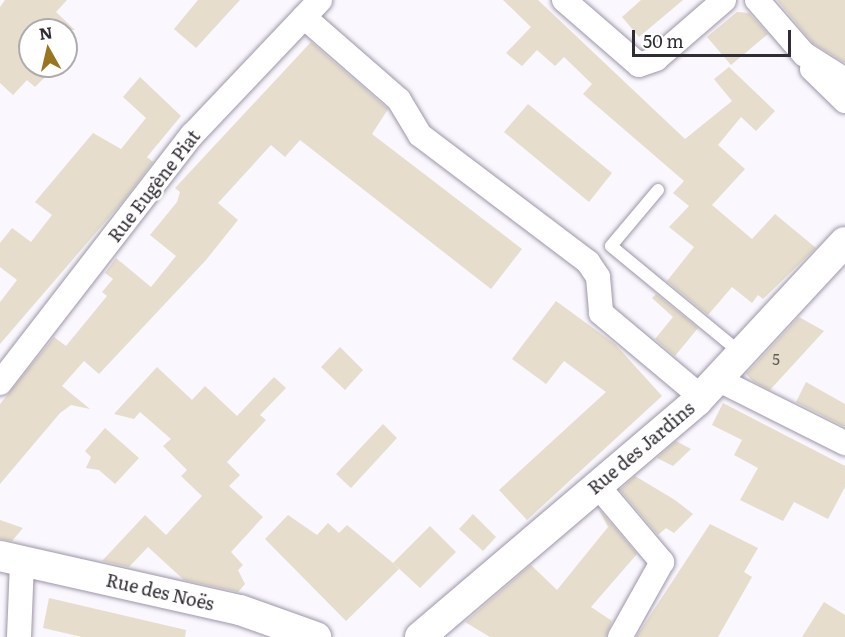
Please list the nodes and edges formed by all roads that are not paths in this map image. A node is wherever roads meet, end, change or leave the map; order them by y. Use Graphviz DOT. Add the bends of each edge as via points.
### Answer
graph roads {
  1 [pos="564,0"];
  2 [pos="724,0"];
  3 [pos="757,0"];
  4 [pos="312,8"];
  5 [pos="804,54"];
  6 [pos="845,80"];
  7 [pos="845,101"];
  8 [pos="658,190"];
  9 [pos="845,242"];
  10 [pos="743,354"];
  11 [pos="0,382"];
  12 [pos="710,388"];
  13 [pos="845,442"];
  14 [pos="597,485"];
  15 [pos="11,559"];
  16 [pos="19,637"];
  17 [pos="316,637"];
  18 [pos="420,637"];
  19 [pos="620,637"];
  1 -- 2 [label="street" via="639,65 656,59"];
  3 -- 5 [label="street"];
  4 -- 11 [label="street, Rue Eugène Piat" via="192,135"];
  4 -- 12 [label="street" via="399,100 420,135 588,262 598,277 601,313"];
  5 -- 6 [label="street"];
  5 -- 7 [label="street" via="826,88"];
  8 -- 10 [label="lane" via="611,246"];
  9 -- 10 [label="street, Rue des Jardins"];
  10 -- 12 [label="street, Rue des Jardins"];
  12 -- 13 [label="street"];
  12 -- 14 [label="street, Rue des Jardins"];
  14 -- 18 [label="street, Rue des Jardins"];
  14 -- 19 [label="street" via="662,562"];
  15 -- 16 [label="street"];
  15 -- 17 [label="street, Rue des Noës" via="240,610"];
}
